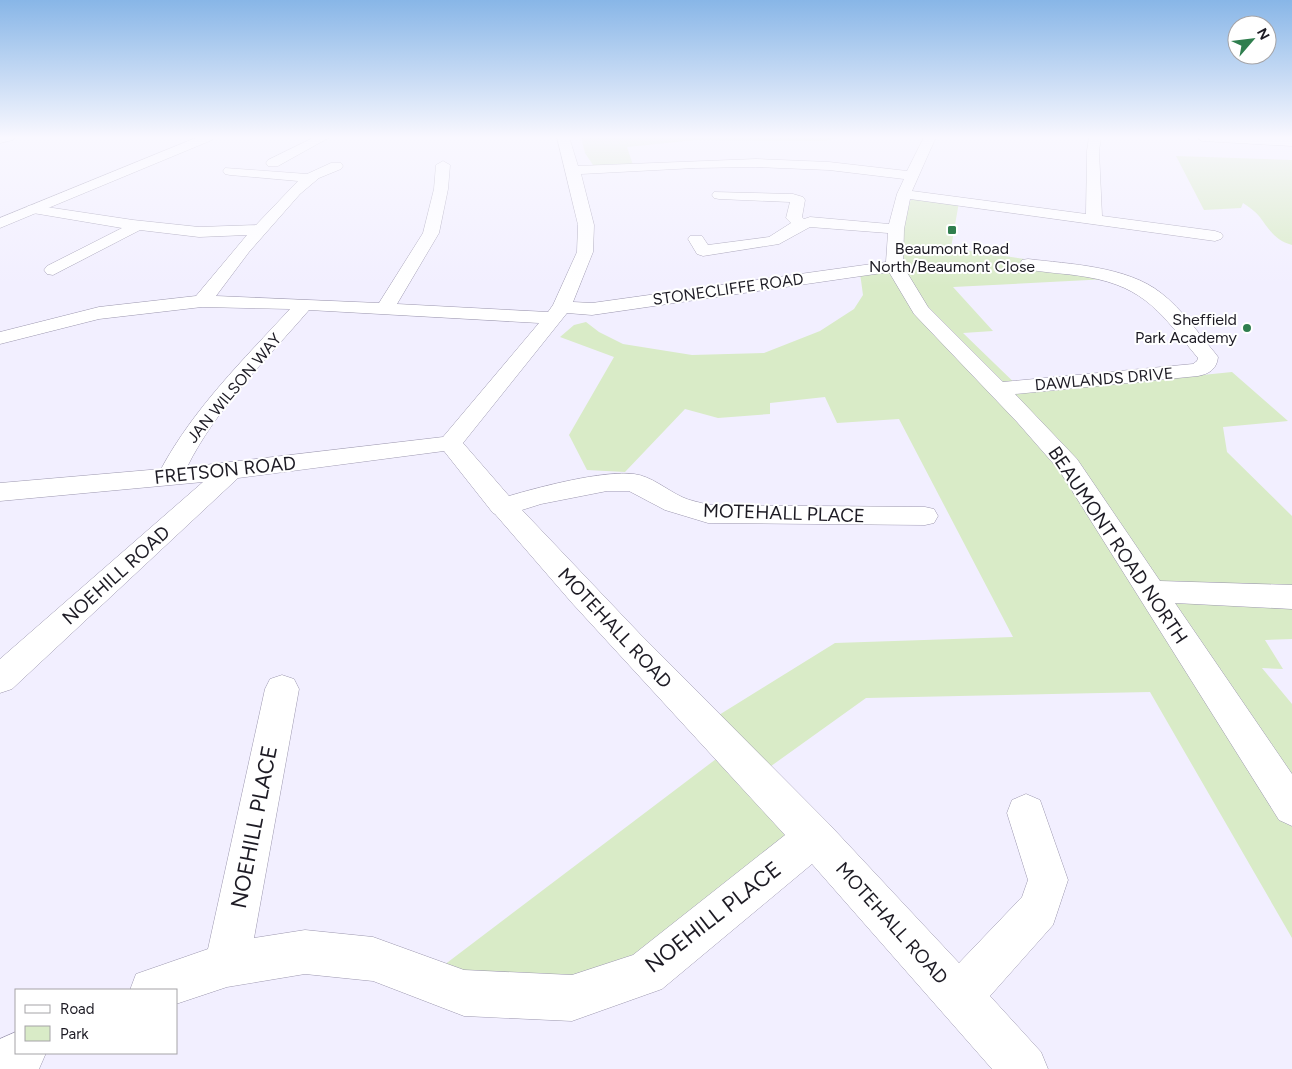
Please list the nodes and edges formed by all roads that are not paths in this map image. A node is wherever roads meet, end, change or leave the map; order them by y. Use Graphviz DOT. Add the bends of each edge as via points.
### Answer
graph roads {
  1 [pos="87,187"];
  2 [pos="301,187"];
  3 [pos="441,187"];
  4 [pos="578,187"];
  5 [pos="907,187"];
  6 [pos="919,187"];
  7 [pos="1094,187"];
  8 [pos="719,195"];
  9 [pos="33,209"];
  10 [pos="1094,218"];
  11 [pos="0,223"];
  12 [pos="801,224"];
  13 [pos="139,225"];
  14 [pos="896,229"];
  15 [pos="260,230"];
  16 [pos="1215,236"];
  17 [pos="696,239"];
  18 [pos="1028,264"];
  19 [pos="894,266"];
  20 [pos="53,270"];
  21 [pos="202,301"];
  22 [pos="305,304"];
  23 [pos="385,308"];
  24 [pos="557,312"];
  25 [pos="0,338"];
  26 [pos="998,389"];
  27 [pos="450,443"];
  28 [pos="231,471"];
  29 [pos="170,475"];
  30 [pos="0,492"];
  31 [pos="502,507"];
  32 [pos="925,516"];
  33 [pos="1150,592"];
  34 [pos="1292,597"];
  35 [pos="0,679"];
  36 [pos="282,689"];
  37 [pos="1292,808"];
  38 [pos="1026,813"];
  39 [pos="814,837"];
  40 [pos="227,965"];
  41 [pos="155,989"];
  42 [pos="959,997"];
  43 [pos="20,1054"];
  44 [pos="0,1064"];
  45 [pos="1024,1069"];
  1 -- 9 [label="street"];
  2 -- 15 [label="street"];
  3 -- 23 [label="street" via="431,233"];
  4 -- 24 [label="street" via="586,226 585,252"];
  5 -- 14 [label="street"];
  6 -- 10 [label="street"];
  7 -- 10 [label="street"];
  8 -- 12 [label="street" via="793,198 798,200 794,218"];
  9 -- 11 [label="street"];
  9 -- 13 [label="street"];
  10 -- 16 [label="street"];
  12 -- 14 [label="street" via="822,222"];
  12 -- 17 [label="street" via="773,241 760,244 702,251"];
  13 -- 15 [label="street" via="199,232"];
  13 -- 20 [label="street"];
  14 -- 19 [label="street"];
  15 -- 21 [label="street"];
  18 -- 26 [label="street, DAWLANDS DRIVE" via="1092,273 1149,292 1208,357 1207,364 1198,370"];
  19 -- 24 [label="street, STONECLIFFE ROAD" via="592,310"];
  19 -- 26 [label="street, BEAUMONT ROAD NORTH" via="921,310"];
  21 -- 22 [label="street, STONECLIFFE ROAD"];
  21 -- 25 [label="street, STONECLIFFE ROAD" via="99,314"];
  22 -- 23 [label="street, STONECLIFFE ROAD"];
  22 -- 29 [label="street, JAN WILSON WAY" via="201,421 184,445"];
  23 -- 24 [label="street, STONECLIFFE ROAD"];
  24 -- 27 [label="street"];
  26 -- 33 [label="street, BEAUMONT ROAD NORTH" via="1068,465"];
  27 -- 28 [label="street, FRETSON ROAD"];
  27 -- 31 [label="street, MOTEHALL ROAD"];
  28 -- 29 [label="street, FRETSON ROAD"];
  28 -- 35 [label="street, NOEHILL ROAD"];
  29 -- 30 [label="street, FRETSON ROAD"];
  31 -- 32 [label="street, MOTEHALL PLACE" via="538,496 607,483 633,482 674,504 708,514"];
  31 -- 39 [label="street, MOTEHALL ROAD" via="750,773"];
  33 -- 34 [label="street"];
  33 -- 37 [label="street, BEAUMONT ROAD NORTH"];
  36 -- 40 [label="street, NOEHILL PLACE"];
  38 -- 42 [label="street" via="1048,880 1038,910"];
  39 -- 40 [label="street, NOEHILL PLACE" via="646,973 572,998 464,993 373,959 305,952"];
  39 -- 42 [label="street, MOTEHALL ROAD"];
  40 -- 41 [label="street, NOEHILL PLACE"];
  42 -- 45 [label="street, MOTEHALL ROAD"];
  43 -- 44 [label="street"];
}
